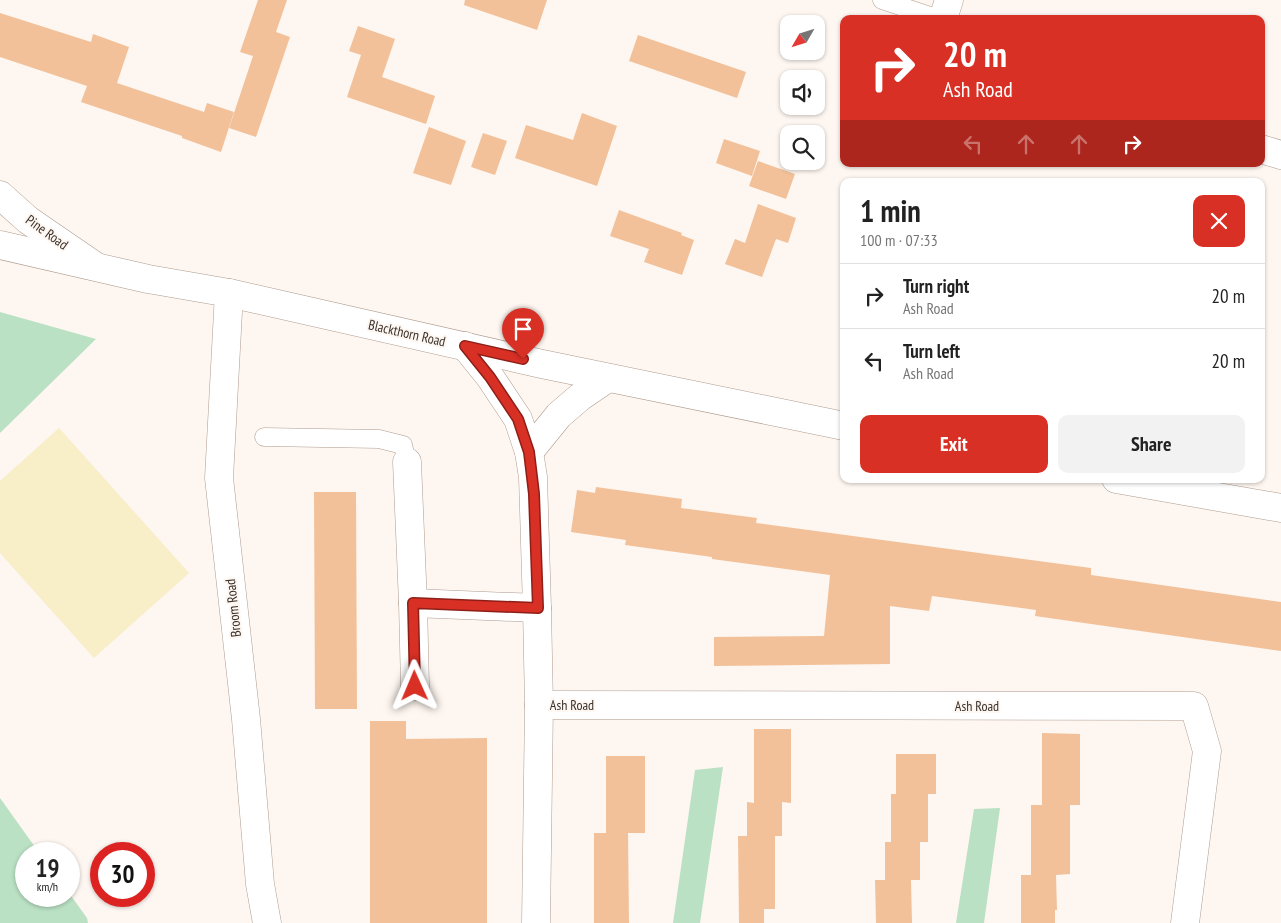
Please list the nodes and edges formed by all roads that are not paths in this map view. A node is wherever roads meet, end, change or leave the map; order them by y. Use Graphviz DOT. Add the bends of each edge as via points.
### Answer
graph roads {
  1 [pos="882,0"];
  2 [pos="949,0"];
  3 [pos="927,15"];
  4 [pos="944,15"];
  5 [pos="1265,150"];
  6 [pos="1281,156"];
  7 [pos="0,195"];
  8 [pos="0,244"];
  9 [pos="95,266"];
  10 [pos="229,293"];
  11 [pos="465,346"];
  12 [pos="608,378"];
  13 [pos="840,425"];
  14 [pos="264,437"];
  15 [pos="529,452"];
  16 [pos="407,462"];
  17 [pos="1139,483"];
  18 [pos="1281,508"];
  19 [pos="413,603"];
  20 [pos="538,608"];
  21 [pos="415,686"];
  22 [pos="539,705"];
  23 [pos="267,923"];
  24 [pos="536,923"];
  25 [pos="1185,923"];
  1 -- 3 [label="lane"];
  2 -- 4 [label="street"];
  5 -- 6 [label="street"];
  7 -- 9 [label="street, Pine Road" via="28,220"];
  8 -- 9 [label="street, Blackthorn Road"];
  9 -- 10 [label="street, Blackthorn Road"];
  10 -- 11 [label="street, Blackthorn Road"];
  10 -- 23 [label="street, Broom Road" via="218,478 246,719 260,884"];
  11 -- 12 [label="street, Blackthorn Road"];
  11 -- 15 [label="street, Ash Road" via="518,419"];
  12 -- 13 [label="street, Blackthorn Road"];
  12 -- 15 [label="street" via="559,415"];
  14 -- 16 [label="lane" via="379,439 403,445"];
  15 -- 20 [label="street, Ash Road" via="534,494"];
  16 -- 19 [label="street"];
  17 -- 18 [label="street"];
  19 -- 20 [label="street"];
  19 -- 21 [label="street"];
  20 -- 22 [label="street, Ash Road"];
  22 -- 24 [label="street, Ash Road"];
  22 -- 25 [label="street, Ash Road" via="1194,706 1207,751"];
}
